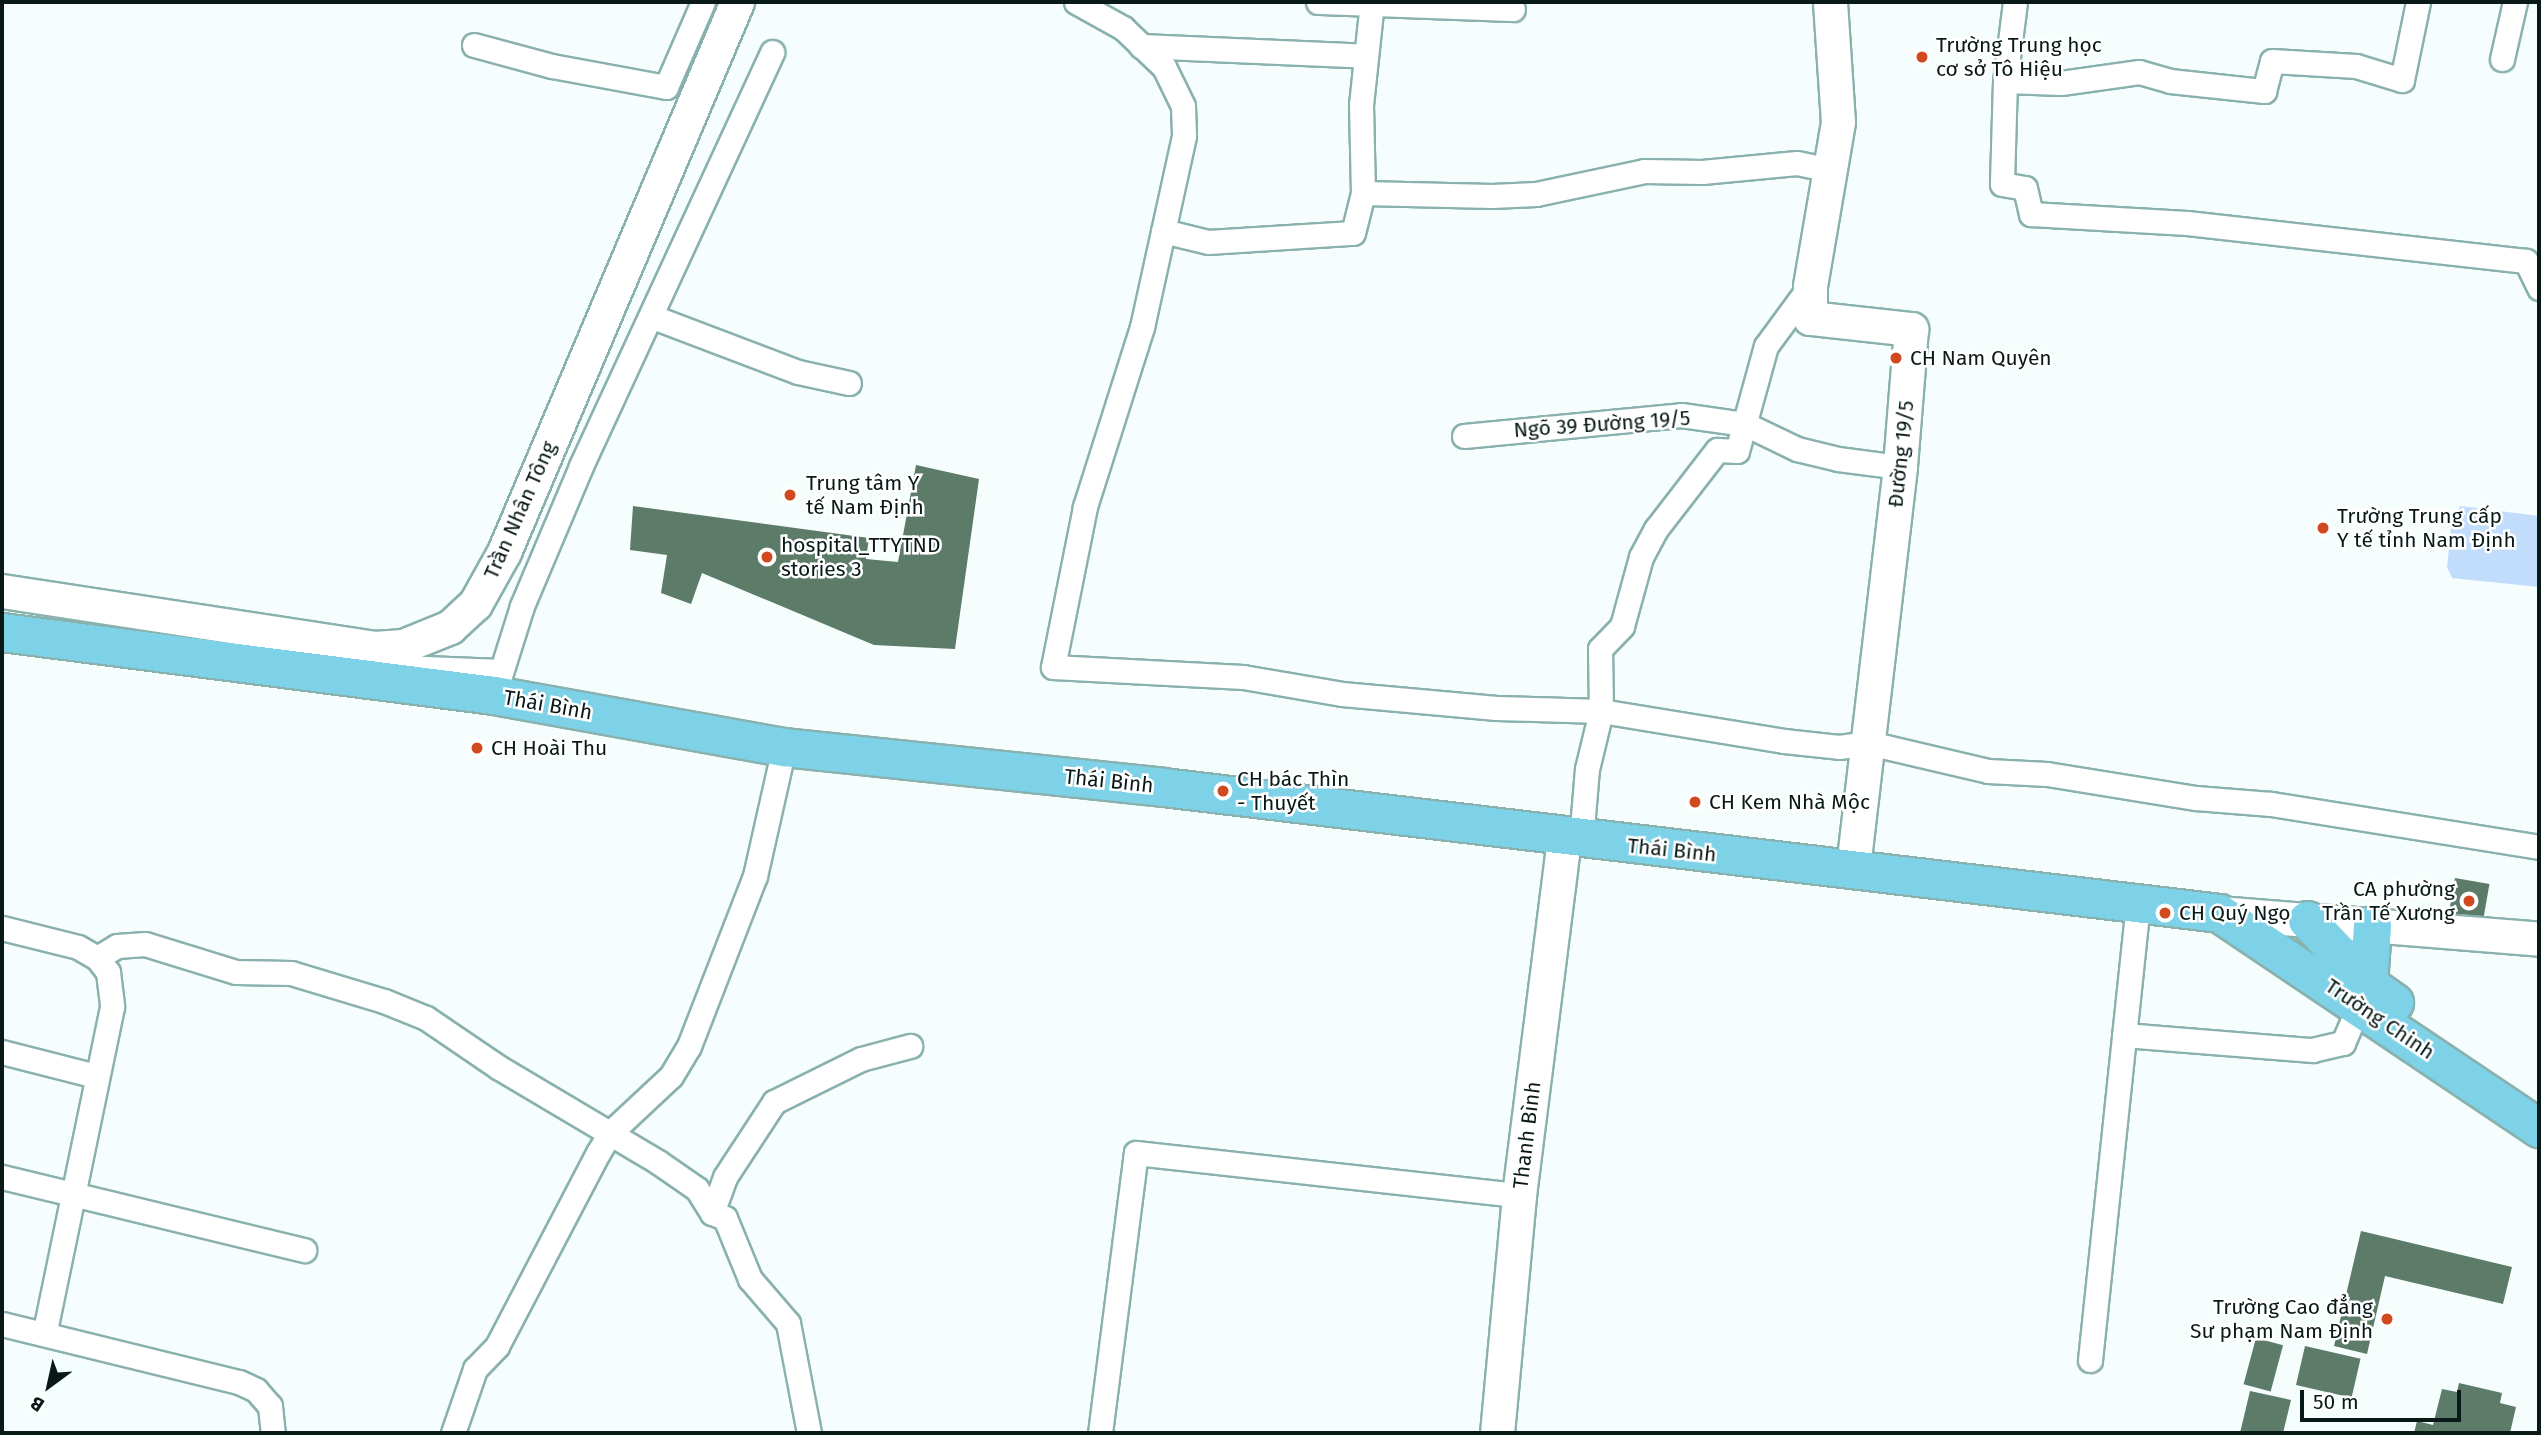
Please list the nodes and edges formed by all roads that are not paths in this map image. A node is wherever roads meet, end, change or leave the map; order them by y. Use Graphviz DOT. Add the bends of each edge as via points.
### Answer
graph roads {
  1 [pos="703,2"];
  2 [pos="737,2"];
  3 [pos="1076,2"];
  4 [pos="1318,2"];
  5 [pos="1830,2"];
  6 [pos="2015,2"];
  7 [pos="2418,2"];
  8 [pos="2515,2"];
  9 [pos="1371,4"];
  10 [pos="1513,9"];
  11 [pos="474,44"];
  12 [pos="1141,46"];
  13 [pos="772,52"];
  14 [pos="1366,56"];
  15 [pos="2502,59"];
  16 [pos="2004,80"];
  17 [pos="1829,170"];
  18 [pos="1363,193"];
  19 [pos="1163,231"];
  20 [pos="1811,286"];
  21 [pos="2539,288"];
  22 [pos="653,317"];
  23 [pos="849,383"];
  24 [pos="1745,424"];
  25 [pos="1464,436"];
  26 [pos="1900,467"];
  27 [pos="2,591"];
  28 [pos="2,632"];
  29 [pos="332,640"];
  30 [pos="497,683"];
  31 [pos="1601,711"];
  32 [pos="1869,743"];
  33 [pos="784,747"];
  34 [pos="1573,838"];
  35 [pos="2539,847"];
  36 [pos="1853,869"];
  37 [pos="2138,902"];
  38 [pos="2219,913"];
  39 [pos="2307,920"];
  40 [pos="2372,925"];
  41 [pos="2,928"];
  42 [pos="2539,939"];
  43 [pos="97,958"];
  44 [pos="2364,994"];
  45 [pos="2124,1035"];
  46 [pos="910,1046"];
  47 [pos="2,1052"];
  48 [pos="96,1076"];
  49 [pos="2539,1101"];
  50 [pos="2539,1128"];
  51 [pos="610,1133"];
  52 [pos="2,1177"];
  53 [pos="69,1194"];
  54 [pos="1519,1195"];
  55 [pos="712,1213"];
  56 [pos="304,1250"];
  57 [pos="2,1324"];
  58 [pos="44,1334"];
  59 [pos="2090,1360"];
  60 [pos="273,1433"];
  61 [pos="453,1433"];
  62 [pos="808,1433"];
  63 [pos="1100,1433"];
  64 [pos="1497,1433"];
  1 -- 11 [label="street" via="666,87 552,66"];
  2 -- 29 [label="street, Trần Nhân Tông" via="488,584 450,627 427,639 374,648"];
  3 -- 12 [label="street" via="1122,28"];
  4 -- 9 [label="street"];
  5 -- 17 [label="street, Đường 19/5" via="1838,122"];
  6 -- 16 [label="street"];
  7 -- 16 [label="street" via="2402,80 2356,66 2272,61 2264,91 2170,81 2139,72 2061,83"];
  8 -- 15 [label="street"];
  9 -- 10 [label="street"];
  9 -- 14 [label="street"];
  12 -- 14 [label="street"];
  12 -- 19 [label="street" via="1164,67 1183,106 1179,171"];
  13 -- 22 [label="street"];
  14 -- 18 [label="street" via="1361,105"];
  16 -- 21 [label="street" via="2001,184 2025,188 2031,214 2187,223 2526,261"];
  17 -- 18 [label="street" via="1797,163 1702,173 1644,171 1514,195"];
  17 -- 20 [label="street, Đường 19/5"];
  18 -- 19 [label="street" via="1353,233 1208,242"];
  19 -- 31 [label="street" via="1142,327 1085,507 1053,667 1243,677 1342,694 1496,708"];
  20 -- 24 [label="street" via="1766,346"];
  20 -- 26 [label="street, Đường 19/5" via="1810,318 1911,330"];
  22 -- 23 [label="street" via="798,372"];
  22 -- 30 [label="street" via="529,587"];
  24 -- 25 [label="street, Ngõ 39 Đường 19/5" via="1681,415"];
  24 -- 26 [label="street, Ngõ 39 Đường 19/5" via="1797,449"];
  24 -- 31 [label="street" via="1737,452 1717,450 1641,557 1622,626 1600,649"];
  26 -- 32 [label="street, Đường 19/5"];
  27 -- 29 [label="street, Trần Nhân Tông"];
  28 -- 30 [label="main road, Thái Bình"];
  29 -- 30 [label="street" via="362,666"];
  30 -- 33 [label="main road, Thái Bình"];
  31 -- 32 [label="street" via="1784,741 1839,747"];
  31 -- 34 [label="street"];
  32 -- 35 [label="street" via="1988,771 2047,774 2171,795 2271,804"];
  32 -- 36 [label="street, Đường 19/5"];
  33 -- 34 [label="main road, Thái Bình" via="1163,787"];
  33 -- 51 [label="street" via="755,876 689,1046 671,1076"];
  34 -- 36 [label="main road, Thái Bình"];
  34 -- 54 [label="street, Thanh Bình"];
  36 -- 37 [label="main road, Thái Bình"];
  37 -- 38 [label="main road, Thái Bình"];
  37 -- 45 [label="street"];
  38 -- 39 [label="street"];
  38 -- 44 [label="main road, Trường Chinh"];
  39 -- 40 [label="street"];
  39 -- 44 [label="main road, Trường Chinh"];
  40 -- 42 [label="street"];
  40 -- 44 [label="main road, Trường Chinh"];
  41 -- 43 [label="street" via="78,947"];
  43 -- 48 [label="street" via="108,972 112,1007"];
  43 -- 51 [label="street" via="117,946 145,944 236,972 291,974 384,1000 426,1018"];
  44 -- 45 [label="street" via="2343,1043 2312,1050"];
  44 -- 49 [label="main road, Trường Chinh"];
  44 -- 50 [label="main road, Trường Chinh"];
  45 -- 59 [label="street"];
  46 -- 55 [label="street" via="860,1059 774,1102 725,1177"];
  47 -- 48 [label="street"];
  48 -- 53 [label="street"];
  51 -- 55 [label="street" via="697,1189"];
  51 -- 61 [label="street" via="497,1346 475,1369"];
  52 -- 53 [label="street"];
  53 -- 56 [label="street"];
  53 -- 58 [label="street"];
  54 -- 63 [label="street" via="1136,1153"];
  54 -- 64 [label="street, Thanh Bình"];
  55 -- 62 [label="street" via="724,1219 750,1279 788,1323"];
  57 -- 58 [label="street"];
  58 -- 60 [label="street" via="239,1382 256,1390 270,1406"];
}
